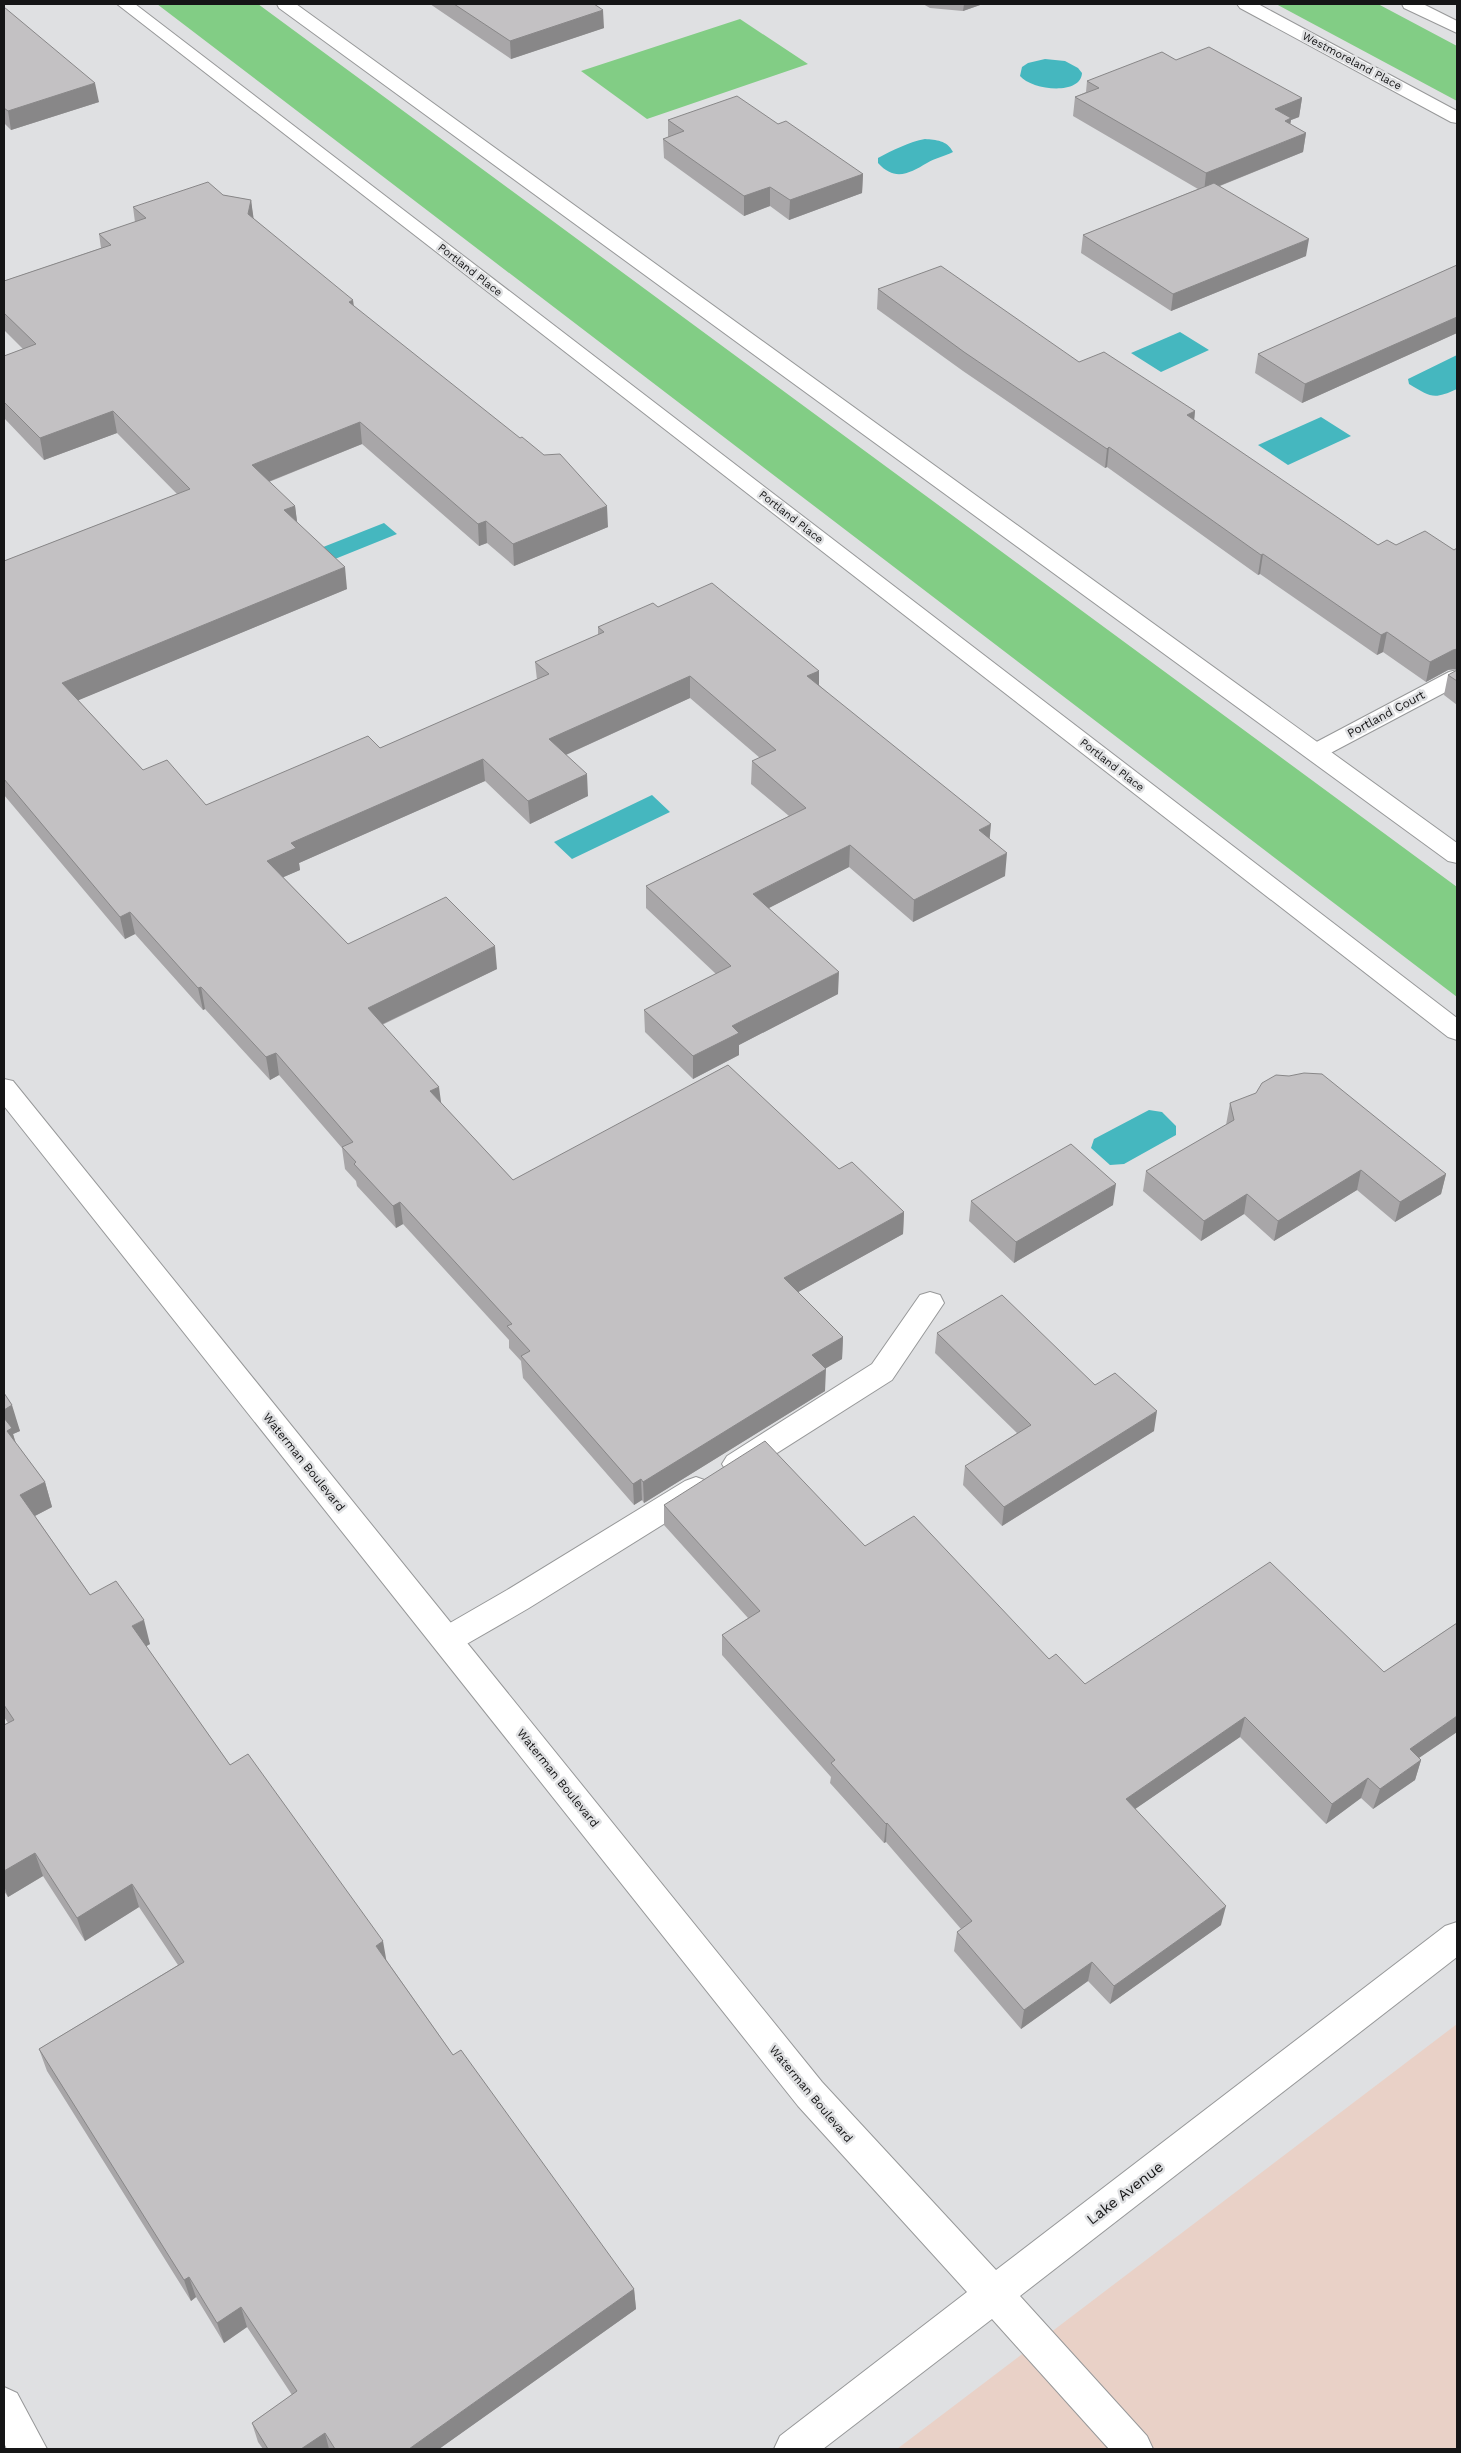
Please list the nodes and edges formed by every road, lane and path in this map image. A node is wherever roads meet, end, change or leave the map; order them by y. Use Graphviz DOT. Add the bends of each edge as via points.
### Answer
graph roads {
  1 [pos="125,4"];
  2 [pos="285,4"];
  3 [pos="1246,4"];
  4 [pos="1410,4"];
  5 [pos="1457,28"];
  6 [pos="1457,118"];
  7 [pos="1457,677"];
  8 [pos="1315,752"];
  9 [pos="1457,856"];
  10 [pos="1457,1031"];
  11 [pos="4,1088"];
  12 [pos="930,1303"];
  13 [pos="447,1640"];
  14 [pos="1457,1936"];
  15 [pos="994,2295"];
  16 [pos="4,2406"];
  17 [pos="28,2449"];
  18 [pos="793,2449"];
  19 [pos="1134,2449"];
  1 -- 10 [label="street, Portland Place"];
  2 -- 8 [label="street"];
  3 -- 6 [label="street, Westmoreland Place"];
  4 -- 5 [label="street"];
  7 -- 8 [label="street, Portland Court"];
  8 -- 9 [label="street"];
  11 -- 13 [label="street, Waterman Boulevard"];
  12 -- 13 [label="street" via="882,1372 527,1594"];
  13 -- 15 [label="street, Waterman Boulevard" via="810,2094"];
  14 -- 15 [label="street, Lake Avenue"];
  15 -- 18 [label="street, Lake Avenue"];
  15 -- 19 [label="street, Waterman Boulevard"];
  16 -- 17 [label="street"];
}
